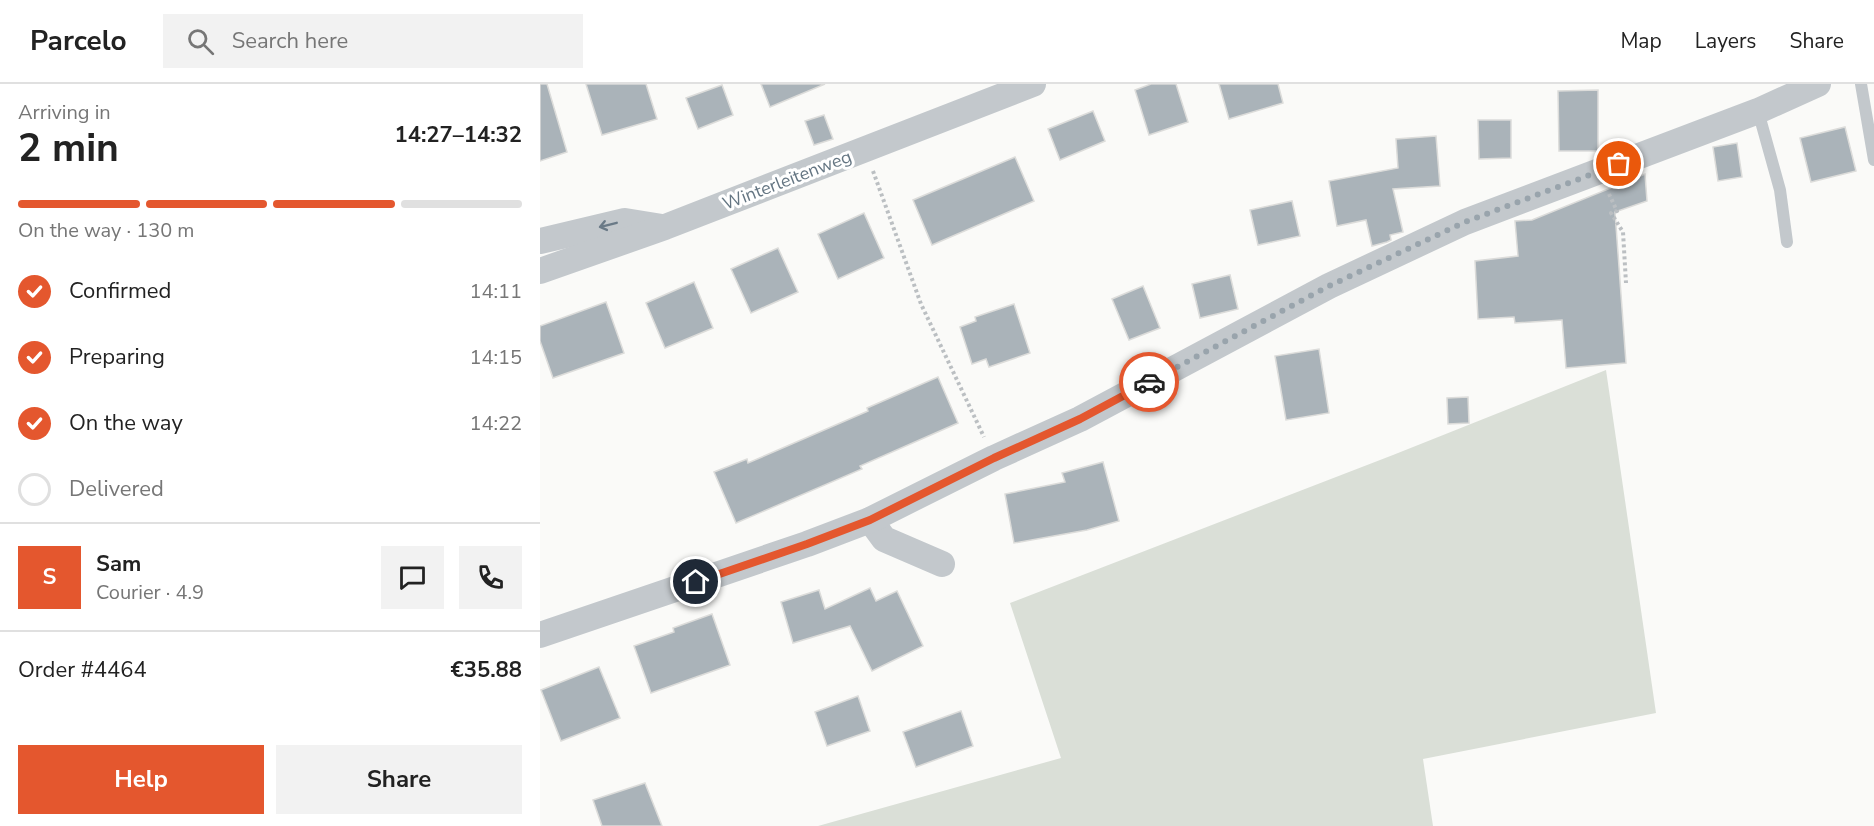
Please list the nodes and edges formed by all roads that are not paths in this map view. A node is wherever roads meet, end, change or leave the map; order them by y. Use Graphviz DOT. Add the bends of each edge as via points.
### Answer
graph roads {
  1 [pos="1033,84"];
  2 [pos="1818,84"];
  3 [pos="1861,84"];
  4 [pos="1758,111"];
  5 [pos="1874,160"];
  6 [pos="665,227"];
  7 [pos="540,242"];
  8 [pos="1787,242"];
  9 [pos="540,271"];
  10 [pos="870,520"];
  11 [pos="942,564"];
  12 [pos="540,635"];
  1 -- 6 [label="street, Winterleitenweg"];
  2 -- 4 [label="street"];
  3 -- 5 [label="lane"];
  4 -- 8 [label="lane" via="1780,190"];
  4 -- 10 [label="street" via="1465,222 1340,281 1080,419"];
  6 -- 7 [label="street, one-way" via="625,221"];
  6 -- 9 [label="street, Winterleitenweg"];
  10 -- 11 [label="street" via="884,539"];
  10 -- 12 [label="street"];
}
